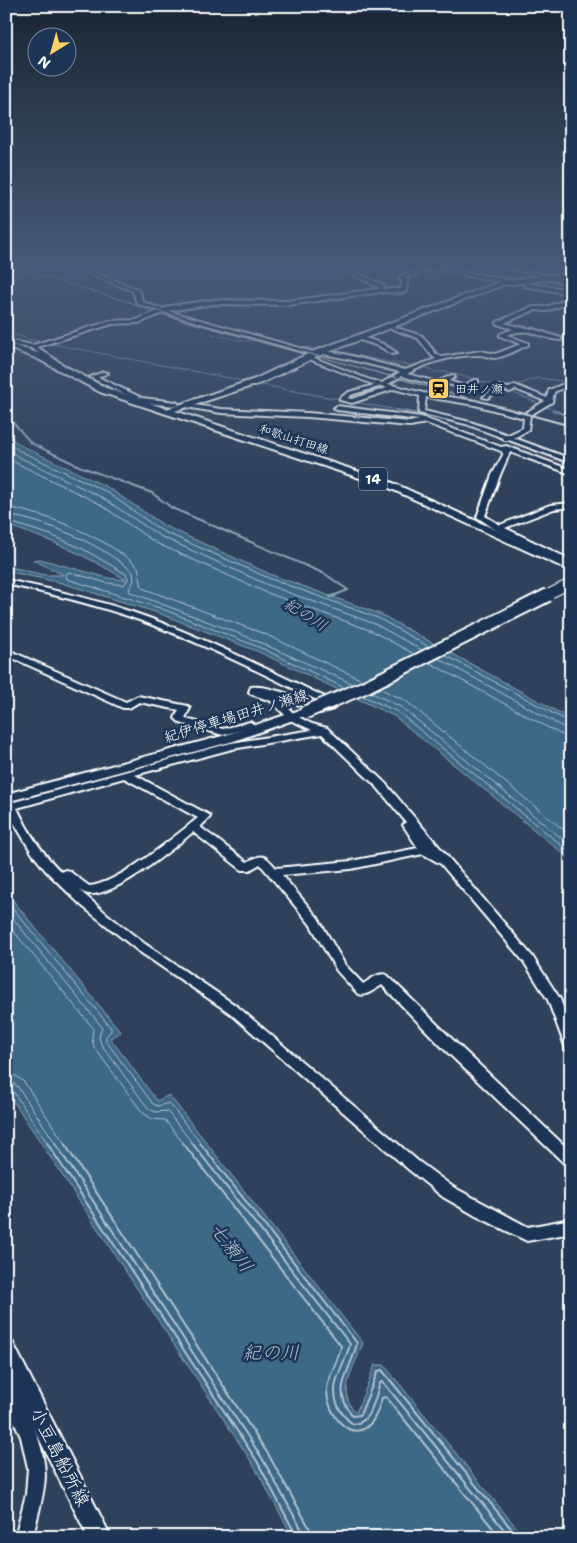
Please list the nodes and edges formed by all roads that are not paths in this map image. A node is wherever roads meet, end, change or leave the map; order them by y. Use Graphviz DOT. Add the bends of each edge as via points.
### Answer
graph roads {
  1 [pos="58,339"];
  2 [pos="265,339"];
  3 [pos="356,339"];
  4 [pos="362,339"];
  5 [pos="422,339"];
  6 [pos="513,339"];
  7 [pos="6,343"];
  8 [pos="33,347"];
  9 [pos="317,353"];
  10 [pos="394,353"];
  11 [pos="307,357"];
  12 [pos="442,360"];
  13 [pos="66,371"];
  14 [pos="105,373"];
  15 [pos="404,373"];
  16 [pos="452,377"];
  17 [pos="443,381"];
  18 [pos="476,381"];
  19 [pos="383,384"];
  20 [pos="571,384"];
  21 [pos="395,387"];
  22 [pos="497,389"];
  23 [pos="479,393"];
  24 [pos="423,394"];
  25 [pos="486,397"];
  26 [pos="342,399"];
  27 [pos="139,400"];
  28 [pos="550,401"];
  29 [pos="176,404"];
  30 [pos="188,406"];
  31 [pos="337,408"];
  32 [pos="168,410"];
  33 [pos="421,416"];
  34 [pos="525,416"];
  35 [pos="332,417"];
  36 [pos="506,442"];
  37 [pos="571,461"];
  38 [pos="571,472"];
  39 [pos="571,505"];
  40 [pos="499,528"];
  41 [pos="571,562"];
  42 [pos="571,568"];
  43 [pos="6,582"];
  44 [pos="571,583"];
  45 [pos="6,652"];
  46 [pos="293,718"];
  47 [pos="250,725"];
  48 [pos="324,730"];
  49 [pos="161,760"];
  50 [pos="124,774"];
  51 [pos="381,785"];
  52 [pos="8,801"];
  53 [pos="193,827"];
  54 [pos="425,850"];
  55 [pos="43,858"];
  56 [pos="455,870"];
  57 [pos="272,872"];
  58 [pos="571,1046"];
  59 [pos="571,1162"];
  60 [pos="571,1226"];
  61 [pos="6,1350"];
  62 [pos="6,1388"];
  63 [pos="24,1537"];
  64 [pos="100,1537"];
  1 -- 8 [label="street"];
  2 -- 9 [label="street"];
  3 -- 9 [label="main road"];
  4 -- 10 [label="street"];
  5 -- 12 [label="street"];
  6 -- 12 [label="street" via="526,344 491,357 482,353"];
  7 -- 8 [label="street"];
  7 -- 13 [label="main road, 和歌山打田線 / 14"];
  8 -- 13 [label="street"];
  9 -- 11 [label="main road"];
  9 -- 15 [label="street" via="344,356"];
  11 -- 19 [label="street" via="355,377"];
  11 -- 32 [label="main road" via="253,383"];
  12 -- 15 [label="street"];
  13 -- 27 [label="main road, 和歌山打田線 / 14" via="103,390"];
  14 -- 27 [label="street" via="93,377"];
  15 -- 17 [label="street" via="438,384"];
  15 -- 19 [label="street"];
  16 -- 17 [label="street"];
  17 -- 18 [label="street" via="465,388"];
  19 -- 21 [label="street"];
  19 -- 26 [label="street"];
  20 -- 28 [label="street" via="551,392"];
  21 -- 24 [label="street"];
  21 -- 26 [label="street" via="352,400"];
  22 -- 23 [label="street" via="489,387"];
  22 -- 25 [label="street"];
  22 -- 28 [label="street" via="515,387"];
  24 -- 33 [label="street"];
  24 -- 34 [label="street"];
  26 -- 31 [label="street"];
  27 -- 29 [label="street"];
  27 -- 32 [label="main road, 和歌山打田線 / 14"];
  28 -- 34 [label="street"];
  30 -- 35 [label="street"];
  31 -- 33 [label="street"];
  31 -- 35 [label="street"];
  32 -- 42 [label="main road, 和歌山打田線 / 14" via="390,485"];
  33 -- 35 [label="street" via="410,424"];
  33 -- 36 [label="street"];
  33 -- 36 [label="street" via="468,422"];
  34 -- 36 [label="street" via="526,429"];
  36 -- 37 [label="street"];
  36 -- 38 [label="street"];
  36 -- 40 [label="street" via="505,457 481,517"];
  39 -- 40 [label="street" via="553,507"];
  40 -- 41 [label="street"];
  43 -- 46 [label="street" via="56,593 187,636 330,703 330,707 320,710 297,700 254,689 254,692 274,699"];
  44 -- 46 [label="main road, 紀伊停車場田井ノ瀬線, bridge" via="365,688"];
  45 -- 47 [label="street" via="126,706 138,698 185,708 180,718 183,721 216,731"];
  46 -- 48 [label="street"];
  46 -- 49 [label="main road, 紀伊停車場田井ノ瀬線"];
  48 -- 49 [label="street" via="260,738"];
  48 -- 51 [label="street"];
  49 -- 50 [label="street"];
  49 -- 52 [label="main road, 紀伊停車場田井ノ瀬線"];
  50 -- 52 [label="street"];
  50 -- 53 [label="street" via="205,817"];
  51 -- 54 [label="street"];
  51 -- 56 [label="street"];
  52 -- 55 [label="street" via="25,834"];
  53 -- 55 [label="street" via="137,869 96,889 82,887"];
  53 -- 57 [label="street" via="246,867 262,859"];
  54 -- 56 [label="street"];
  54 -- 57 [label="street" via="352,866"];
  55 -- 60 [label="street" via="94,910 124,935 234,1010 413,1166 448,1192 527,1234"];
  56 -- 58 [label="street" via="528,960 554,999"];
  57 -- 59 [label="street" via="314,921 342,968 362,991 384,978"];
  61 -- 64 [label="main road, 小豆島船所線"];
  62 -- 63 [label="street" via="27,1428 37,1469"];
}
